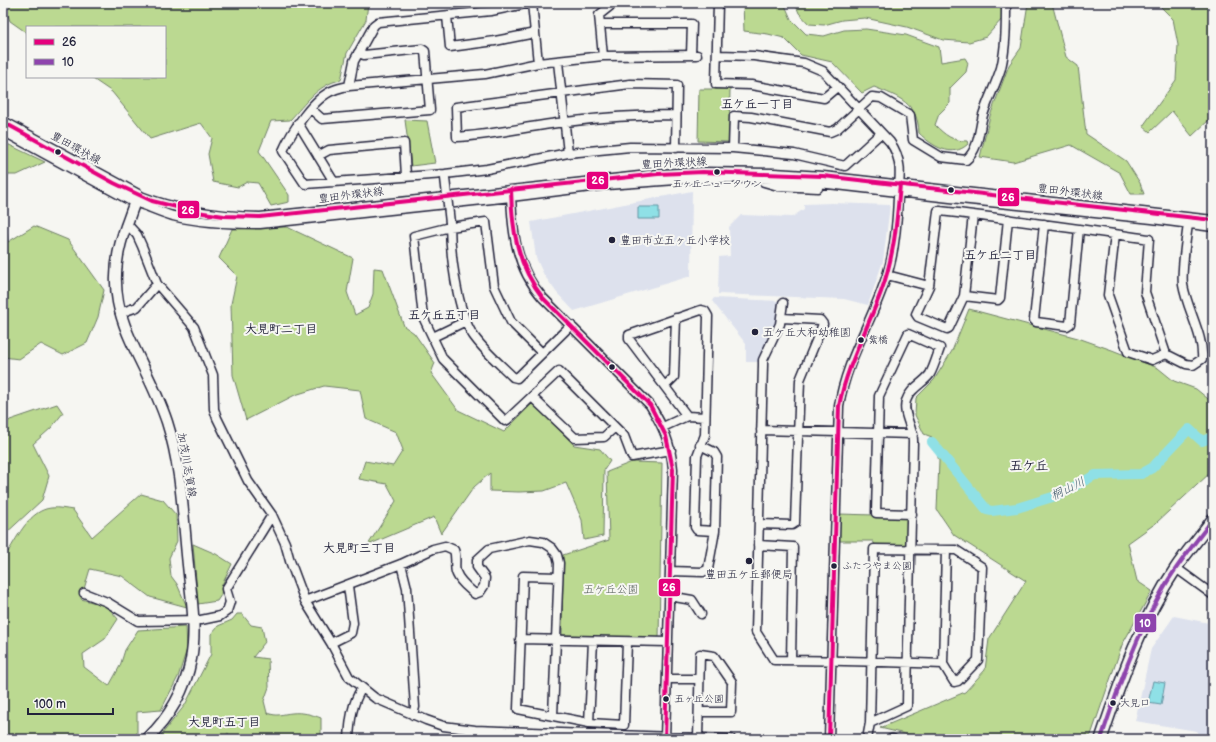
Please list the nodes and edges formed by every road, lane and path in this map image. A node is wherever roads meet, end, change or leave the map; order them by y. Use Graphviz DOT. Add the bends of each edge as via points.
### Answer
graph roads {
  1 [pos="531,3"];
  2 [pos="614,3"];
  3 [pos="718,3"];
  4 [pos="1006,3"];
  5 [pos="447,16"];
  6 [pos="600,24"];
  7 [pos="535,33"];
  8 [pos="358,53"];
  9 [pos="718,55"];
  10 [pos="603,56"];
  11 [pos="558,62"];
  12 [pos="538,64"];
  13 [pos="428,80"];
  14 [pos="349,86"];
  15 [pos="837,87"];
  16 [pos="562,92"];
  17 [pos="858,108"];
  18 [pos="311,109"];
  19 [pos="676,115"];
  20 [pos="3,122"];
  21 [pos="565,122"];
  22 [pos="298,123"];
  23 [pos="3,130"];
  24 [pos="881,133"];
  25 [pos="676,148"];
  26 [pos="734,148"];
  27 [pos="568,153"];
  28 [pos="318,156"];
  29 [pos="406,176"];
  30 [pos="445,176"];
  31 [pos="334,182"];
  32 [pos="899,188"];
  33 [pos="511,193"];
  34 [pos="136,198"];
  35 [pos="972,215"];
  36 [pos="1008,219"];
  37 [pos="1213,220"];
  38 [pos="127,224"];
  39 [pos="1044,224"];
  40 [pos="1188,224"];
  41 [pos="450,225"];
  42 [pos="1213,227"];
  43 [pos="1079,229"];
  44 [pos="1115,234"];
  45 [pos="887,275"];
  46 [pos="157,284"];
  47 [pos="929,286"];
  48 [pos="964,296"];
  49 [pos="783,303"];
  50 [pos="120,313"];
  51 [pos="676,318"];
  52 [pos="782,318"];
  53 [pos="466,321"];
  54 [pos="571,325"];
  55 [pos="433,337"];
  56 [pos="542,353"];
  57 [pos="1166,354"];
  58 [pos="665,386"];
  59 [pos="532,397"];
  60 [pos="687,416"];
  61 [pos="705,417"];
  62 [pos="663,426"];
  63 [pos="615,427"];
  64 [pos="761,430"];
  65 [pos="798,431"];
  66 [pos="838,431"];
  67 [pos="877,433"];
  68 [pos="913,434"];
  69 [pos="700,446"];
  70 [pos="671,450"];
  71 [pos="912,514"];
  72 [pos="272,515"];
  73 [pos="1213,519"];
  74 [pos="759,524"];
  75 [pos="715,531"];
  76 [pos="758,545"];
  77 [pos="911,550"];
  78 [pos="946,550"];
  79 [pos="401,564"];
  80 [pos="1176,568"];
  81 [pos="670,571"];
  82 [pos="558,577"];
  83 [pos="348,586"];
  84 [pos="84,593"];
  85 [pos="1213,595"];
  86 [pos="669,596"];
  87 [pos="305,601"];
  88 [pos="701,614"];
  89 [pos="193,620"];
  90 [pos="520,639"];
  91 [pos="556,640"];
  92 [pos="593,641"];
  93 [pos="627,642"];
  94 [pos="668,642"];
  95 [pos="332,643"];
  96 [pos="791,660"];
  97 [pos="831,660"];
  98 [pos="871,662"];
  99 [pos="907,663"];
  100 [pos="943,664"];
  101 [pos="667,679"];
  102 [pos="699,679"];
  103 [pos="362,688"];
  104 [pos="698,712"];
  105 [pos="413,715"];
  106 [pos="553,716"];
  107 [pos="589,723"];
  108 [pos="870,723"];
  109 [pos="665,738"];
  110 [pos="698,738"];
  111 [pos="147,739"];
  112 [pos="349,739"];
  113 [pos="731,739"];
  114 [pos="829,739"];
  115 [pos="866,739"];
  116 [pos="1101,739"];
  1 -- 5 [label="street"];
  1 -- 7 [label="street"];
  2 -- 6 [label="street" via="599,15"];
  3 -- 9 [label="street"];
  4 -- 17 [label="street" via="1005,44 1000,68 977,142 966,160 941,157 914,140 910,116 881,98 872,97"];
  5 -- 7 [label="street" via="450,47"];
  5 -- 8 [label="street" via="378,22"];
  6 -- 10 [label="street"];
  6 -- 10 [label="street" via="692,24 694,55"];
  7 -- 12 [label="street"];
  8 -- 13 [label="street" via="422,49 425,51"];
  8 -- 14 [label="street"];
  9 -- 15 [label="street" via="754,56 804,63 823,71"];
  9 -- 15 [label="street" via="716,84 751,85 824,98"];
  10 -- 11 [label="street"];
  11 -- 12 [label="street"];
  11 -- 16 [label="street"];
  12 -- 13 [label="street" via="485,74"];
  13 -- 14 [label="street"];
  13 -- 18 [label="street" via="430,110 322,119"];
  14 -- 18 [label="street" via="333,90"];
  15 -- 17 [label="street"];
  16 -- 19 [label="street" via="630,84 677,85"];
  16 -- 21 [label="street"];
  16 -- 21 [label="street" via="456,107 457,138"];
  17 -- 24 [label="street"];
  17 -- 26 [label="street" via="837,129 830,132 734,116"];
  18 -- 22 [label="street"];
  19 -- 21 [label="street" via="631,115"];
  19 -- 25 [label="street"];
  20 -- 34 [label="main road, 豊田環状線"];
  21 -- 27 [label="street"];
  22 -- 28 [label="street"];
  22 -- 31 [label="street" via="283,151 305,184"];
  23 -- 34 [label="main road, 豊田環状線"];
  24 -- 26 [label="street" via="846,166 794,154"];
  24 -- 32 [label="street" via="896,150 900,164"];
  25 -- 26 [label="street"];
  25 -- 27 [label="street" via="630,148"];
  27 -- 30 [label="street"];
  28 -- 29 [label="street" via="329,150 404,143"];
  28 -- 31 [label="street"];
  29 -- 30 [label="street"];
  29 -- 31 [label="street"];
  30 -- 41 [label="street, bridge"];
  32 -- 33 [label="street, 豊田外環状線" via="704,178"];
  32 -- 33 [label="street, 豊田外環状線" via="781,173 704,172 658,174"];
  32 -- 37 [label="street, 豊田外環状線"];
  32 -- 40 [label="street, 豊田外環状線"];
  32 -- 45 [label="street"];
  33 -- 34 [label="street, 豊田外環状線" via="260,224 224,224 172,216"];
  33 -- 54 [label="street" via="516,245 525,273 537,292"];
  34 -- 38 [label="main road, 加茂川志賀線"];
  35 -- 36 [label="street"];
  35 -- 47 [label="street" via="938,211"];
  35 -- 48 [label="street"];
  36 -- 39 [label="street"];
  36 -- 48 [label="street" via="1000,298 998,300"];
  38 -- 46 [label="street" via="137,235"];
  38 -- 50 [label="main road, 加茂川志賀線" via="116,265 115,285"];
  39 -- 43 [label="street"];
  39 -- 43 [label="street" via="1034,320 1036,322 1067,326 1070,324"];
  40 -- 42 [label="street, 豊田外環状線"];
  40 -- 57 [label="street" via="1183,283 1186,301 1203,349 1202,359 1193,365"];
  41 -- 53 [label="street" via="457,292"];
  41 -- 55 [label="street" via="414,236 423,317"];
  41 -- 56 [label="street" via="485,221 488,223 494,286 511,322"];
  43 -- 44 [label="street"];
  44 -- 57 [label="street" via="1150,240 1145,292"];
  44 -- 57 [label="street" via="1108,295 1128,352 1152,360"];
  45 -- 47 [label="street"];
  45 -- 66 [label="street" via="842,388"];
  46 -- 50 [label="street" via="137,307"];
  46 -- 72 [label="street" via="194,327 212,375 217,418 248,481"];
  47 -- 48 [label="street" via="916,314 947,329"];
  49 -- 52 [label="street"];
  50 -- 89 [label="main road, 加茂川志賀線" via="155,391 174,448"];
  51 -- 58 [label="street" via="674,377"];
  51 -- 58 [label="street" via="629,335 629,339"];
  51 -- 61 [label="street" via="701,310 705,310 708,316"];
  52 -- 64 [label="street" via="764,360"];
  52 -- 65 [label="street" via="820,320 823,324 800,377"];
  53 -- 55 [label="street"];
  53 -- 56 [label="street" via="478,342 515,378"];
  54 -- 56 [label="street"];
  54 -- 62 [label="street" via="650,405"];
  55 -- 59 [label="street" via="443,359 505,421"];
  58 -- 60 [label="street"];
  59 -- 63 [label="street" via="575,438 604,437"];
  59 -- 63 [label="street" via="559,371"];
  60 -- 61 [label="street"];
  60 -- 62 [label="street"];
  61 -- 69 [label="street" via="705,435"];
  62 -- 70 [label="street"];
  63 -- 70 [label="street" via="624,436 632,457"];
  64 -- 65 [label="street"];
  64 -- 74 [label="street"];
  65 -- 66 [label="street"];
  65 -- 74 [label="street" via="795,523"];
  66 -- 67 [label="street"];
  66 -- 97 [label="street"];
  67 -- 68 [label="street"];
  67 -- 68 [label="street" via="879,396 908,334 940,348 930,374 911,391 906,400 905,412"];
  67 -- 71 [label="street" via="876,513"];
  68 -- 71 [label="street"];
  69 -- 75 [label="street" via="717,456"];
  69 -- 75 [label="street" via="697,456 695,527 697,530"];
  70 -- 81 [label="street" via="673,469"];
  71 -- 77 [label="street"];
  72 -- 87 [label="street" via="285,543"];
  72 -- 89 [label="street" via="226,589 230,602 227,612 220,616"];
  73 -- 80 [label="highway"];
  74 -- 76 [label="street"];
  75 -- 81 [label="street" via="707,571"];
  76 -- 96 [label="street" via="756,632 774,660"];
  76 -- 96 [label="street" via="793,547"];
  77 -- 78 [label="street"];
  77 -- 98 [label="street" via="874,549"];
  77 -- 99 [label="street"];
  78 -- 100 [label="street"];
  78 -- 100 [label="street" via="956,550 982,567 980,648 978,660 958,681 954,682"];
  79 -- 82 [label="street" via="445,546 454,550 457,559 456,571 474,594 480,592 484,586 485,578 477,567 477,560 482,554 489,549 530,540 543,542 557,555"];
  79 -- 83 [label="street"];
  79 -- 105 [label="street" via="407,588 415,707"];
  80 -- 85 [label="street"];
  80 -- 116 [label="highway" via="1159,596 1134,648"];
  81 -- 86 [label="street"];
  82 -- 90 [label="street" via="522,576"];
  82 -- 91 [label="street"];
  83 -- 87 [label="street"];
  83 -- 95 [label="street" via="353,623 350,633"];
  84 -- 89 [label="street" via="108,602 138,621"];
  86 -- 88 [label="street" via="692,600"];
  86 -- 94 [label="street"];
  87 -- 95 [label="street"];
  89 -- 111 [label="main road, 加茂川志賀線" via="193,643 186,679 174,706"];
  90 -- 91 [label="street"];
  90 -- 106 [label="street" via="518,709"];
  91 -- 92 [label="street"];
  91 -- 106 [label="street"];
  92 -- 93 [label="street"];
  92 -- 107 [label="street"];
  93 -- 94 [label="street"];
  93 -- 107 [label="street" via="624,725"];
  94 -- 101 [label="street"];
  95 -- 103 [label="street" via="349,677"];
  96 -- 97 [label="street"];
  97 -- 98 [label="street"];
  97 -- 114 [label="street"];
  98 -- 99 [label="street"];
  98 -- 108 [label="street"];
  99 -- 100 [label="street"];
  99 -- 108 [label="street" via="907,706"];
  101 -- 102 [label="street"];
  101 -- 109 [label="street"];
  102 -- 104 [label="street"];
  102 -- 104 [label="street" via="700,654 714,656 732,682 730,712"];
  103 -- 105 [label="street" via="375,698"];
  103 -- 112 [label="street" via="356,698 350,721"];
  104 -- 110 [label="street"];
  105 -- 109 [label="street" via="443,726 475,730"];
  106 -- 107 [label="street"];
  108 -- 115 [label="street"];
  109 -- 110 [label="street"];
  110 -- 113 [label="street"];
}
